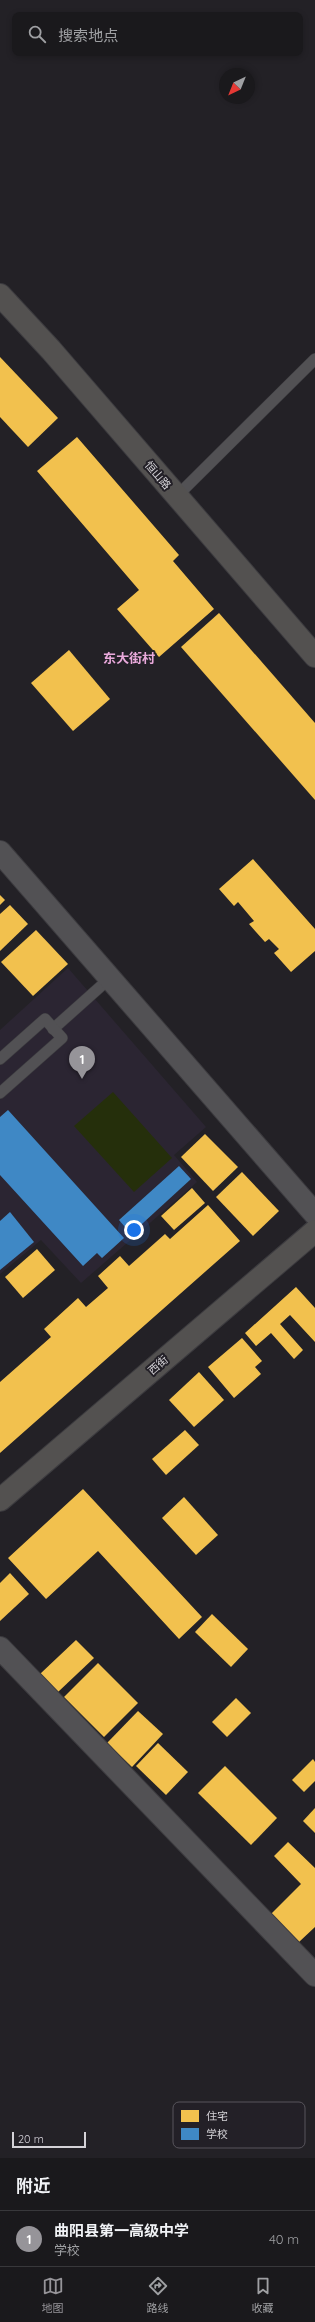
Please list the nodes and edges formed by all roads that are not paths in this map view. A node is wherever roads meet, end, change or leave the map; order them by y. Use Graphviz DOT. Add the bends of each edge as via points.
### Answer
graph roads {
  1 [pos="0,295"];
  2 [pos="315,359"];
  3 [pos="177,496"];
  4 [pos="315,656"];
  5 [pos="0,852"];
  6 [pos="110,978"];
  7 [pos="53,1028"];
  8 [pos="0,1060"];
  9 [pos="0,1093"];
  10 [pos="315,1214"];
  11 [pos="315,1231"];
  12 [pos="0,1500"];
  13 [pos="0,1648"];
  14 [pos="315,1975"];
  1 -- 3 [label="street, 恒山路"];
  2 -- 3 [label="lane"];
  3 -- 4 [label="street, 恒山路"];
  5 -- 6 [label="street"];
  6 -- 7 [label="lane"];
  6 -- 10 [label="street"];
  7 -- 8 [label="lane" via="45,1019"];
  7 -- 9 [label="lane" via="62,1038"];
  11 -- 12 [label="street, 西街"];
  13 -- 14 [label="street"];
}
